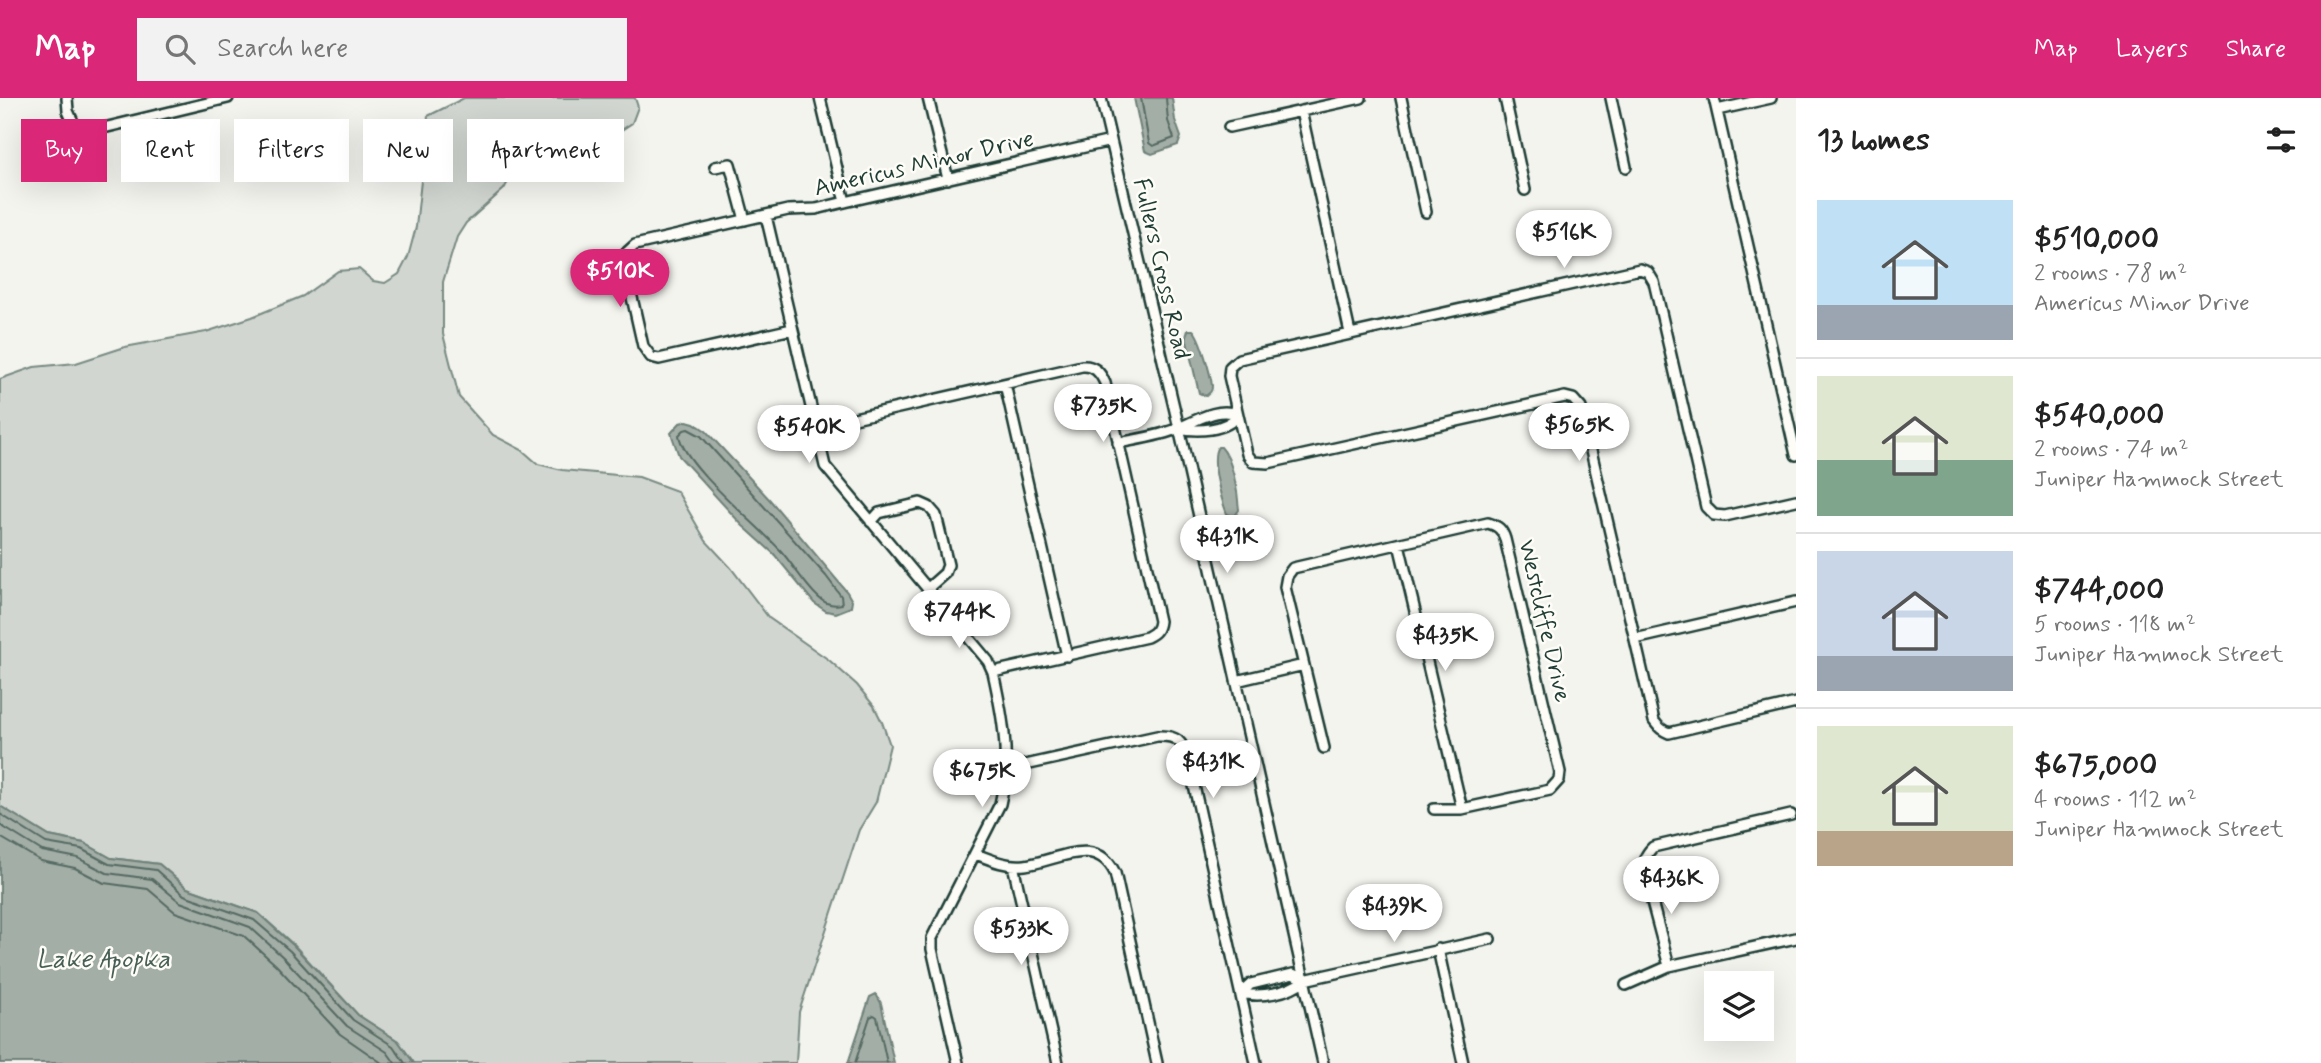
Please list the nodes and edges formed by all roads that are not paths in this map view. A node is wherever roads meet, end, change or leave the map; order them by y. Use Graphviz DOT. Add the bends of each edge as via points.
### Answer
graph roads {
  1 [pos="68,98"];
  2 [pos="228,98"];
  3 [pos="820,98"];
  4 [pos="928,98"];
  5 [pos="1101,98"];
  6 [pos="1361,98"];
  7 [pos="1401,98"];
  8 [pos="1506,98"];
  9 [pos="1611,98"];
  10 [pos="1714,98"];
  11 [pos="1771,98"];
  12 [pos="1717,110"];
  13 [pos="1301,111"];
  14 [pos="1229,127"];
  15 [pos="1111,141"];
  16 [pos="715,167"];
  17 [pos="1626,167"];
  18 [pos="948,179"];
  19 [pos="1525,190"];
  20 [pos="845,202"];
  21 [pos="1426,212"];
  22 [pos="766,216"];
  23 [pos="745,220"];
  24 [pos="792,329"];
  25 [pos="1350,333"];
  26 [pos="1005,384"];
  27 [pos="1796,399"];
  28 [pos="1783,402"];
  29 [pos="1238,415"];
  30 [pos="815,427"];
  31 [pos="1179,428"];
  32 [pos="1118,443"];
  33 [pos="1796,455"];
  34 [pos="1796,500"];
  35 [pos="871,522"];
  36 [pos="1399,544"];
  37 [pos="927,589"];
  38 [pos="1796,603"];
  39 [pos="1635,639"];
  40 [pos="1067,656"];
  41 [pos="1304,665"];
  42 [pos="993,672"];
  43 [pos="1236,681"];
  44 [pos="1796,704"];
  45 [pos="1324,748"];
  46 [pos="1007,769"];
  47 [pos="1434,809"];
  48 [pos="1462,809"];
  49 [pos="1791,815"];
  50 [pos="976,854"];
  51 [pos="1013,865"];
  52 [pos="1796,938"];
  53 [pos="1490,939"];
  54 [pos="1438,949"];
  55 [pos="1669,966"];
  56 [pos="1304,980"];
  57 [pos="1626,985"];
  58 [pos="1241,993"];
  59 [pos="958,1063"];
  60 [pos="1058,1063"];
  61 [pos="1157,1063"];
  62 [pos="1256,1063"];
  63 [pos="1323,1063"];
  64 [pos="1463,1063"];
  1 -- 2 [label="street" via="75,126 91,131"];
  3 -- 20 [label="street"];
  4 -- 18 [label="street"];
  5 -- 15 [label="street, Fullers Cross Road"];
  6 -- 13 [label="street"];
  7 -- 21 [label="street"];
  8 -- 19 [label="street"];
  9 -- 17 [label="street"];
  10 -- 12 [label="street"];
  11 -- 12 [label="street"];
  12 -- 28 [label="street"];
  13 -- 14 [label="street"];
  13 -- 25 [label="street"];
  15 -- 18 [label="street, Americus Minor Drive"];
  15 -- 31 [label="street, Fullers Cross Road"];
  16 -- 23 [label="street" via="730,164"];
  18 -- 20 [label="street, Americus Minor Drive"];
  20 -- 22 [label="street, Americus Minor Drive"];
  22 -- 23 [label="street, Americus Minor Drive"];
  22 -- 24 [label="street"];
  23 -- 24 [label="street, Americus Minor Drive" via="635,245 625,254 643,346 659,359"];
  24 -- 30 [label="street"];
  25 -- 29 [label="street" via="1238,359 1229,376"];
  25 -- 34 [label="street" via="1640,269 1648,272 1656,289 1706,507 1714,515 1725,516"];
  26 -- 30 [label="street"];
  26 -- 32 [label="street" via="1088,365 1100,373 1104,383"];
  26 -- 40 [label="street"];
  27 -- 28 [label="street"];
  28 -- 33 [label="street"];
  29 -- 31 [label="street" via="1232,423 1195,431"];
  29 -- 39 [label="street" via="1247,454 1253,462 1268,463 1565,397 1573,400 1581,408"];
  30 -- 35 [label="street" via="825,466"];
  31 -- 32 [label="street"];
  31 -- 43 [label="street, Fullers Cross Road"];
  32 -- 40 [label="street" via="1158,628 1147,637"];
  35 -- 37 [label="street"];
  35 -- 37 [label="street" via="879,513 920,503 936,515 948,565"];
  36 -- 41 [label="street, Westcliffe Drive" via="1293,568 1285,587"];
  36 -- 48 [label="street"];
  36 -- 48 [label="street, Westcliffe Drive" via="1488,523 1502,530 1508,552 1559,780 1550,790"];
  37 -- 42 [label="street"];
  38 -- 39 [label="street"];
  39 -- 44 [label="street" via="1654,721 1669,733"];
  40 -- 42 [label="street"];
  41 -- 43 [label="street"];
  41 -- 45 [label="street, Westcliffe Drive"];
  42 -- 46 [label="street"];
  43 -- 56 [label="street, Fullers Cross Road"];
  46 -- 50 [label="street" via="1000,804"];
  46 -- 58 [label="street" via="1157,736 1179,741 1188,760"];
  47 -- 48 [label="street, Westcliffe Drive"];
  49 -- 55 [label="street" via="1653,847 1646,854 1644,872"];
  50 -- 51 [label="street"];
  50 -- 59 [label="street" via="932,938"];
  51 -- 60 [label="street"];
  51 -- 61 [label="street" via="1081,852 1093,852 1109,861"];
  52 -- 55 [label="street"];
  53 -- 54 [label="street"];
  54 -- 56 [label="street"];
  54 -- 64 [label="street"];
  55 -- 57 [label="street"];
  56 -- 58 [label="street" via="1293,974 1251,984"];
  56 -- 63 [label="street, Fullers Cross Road"];
  58 -- 62 [label="street"];
}
